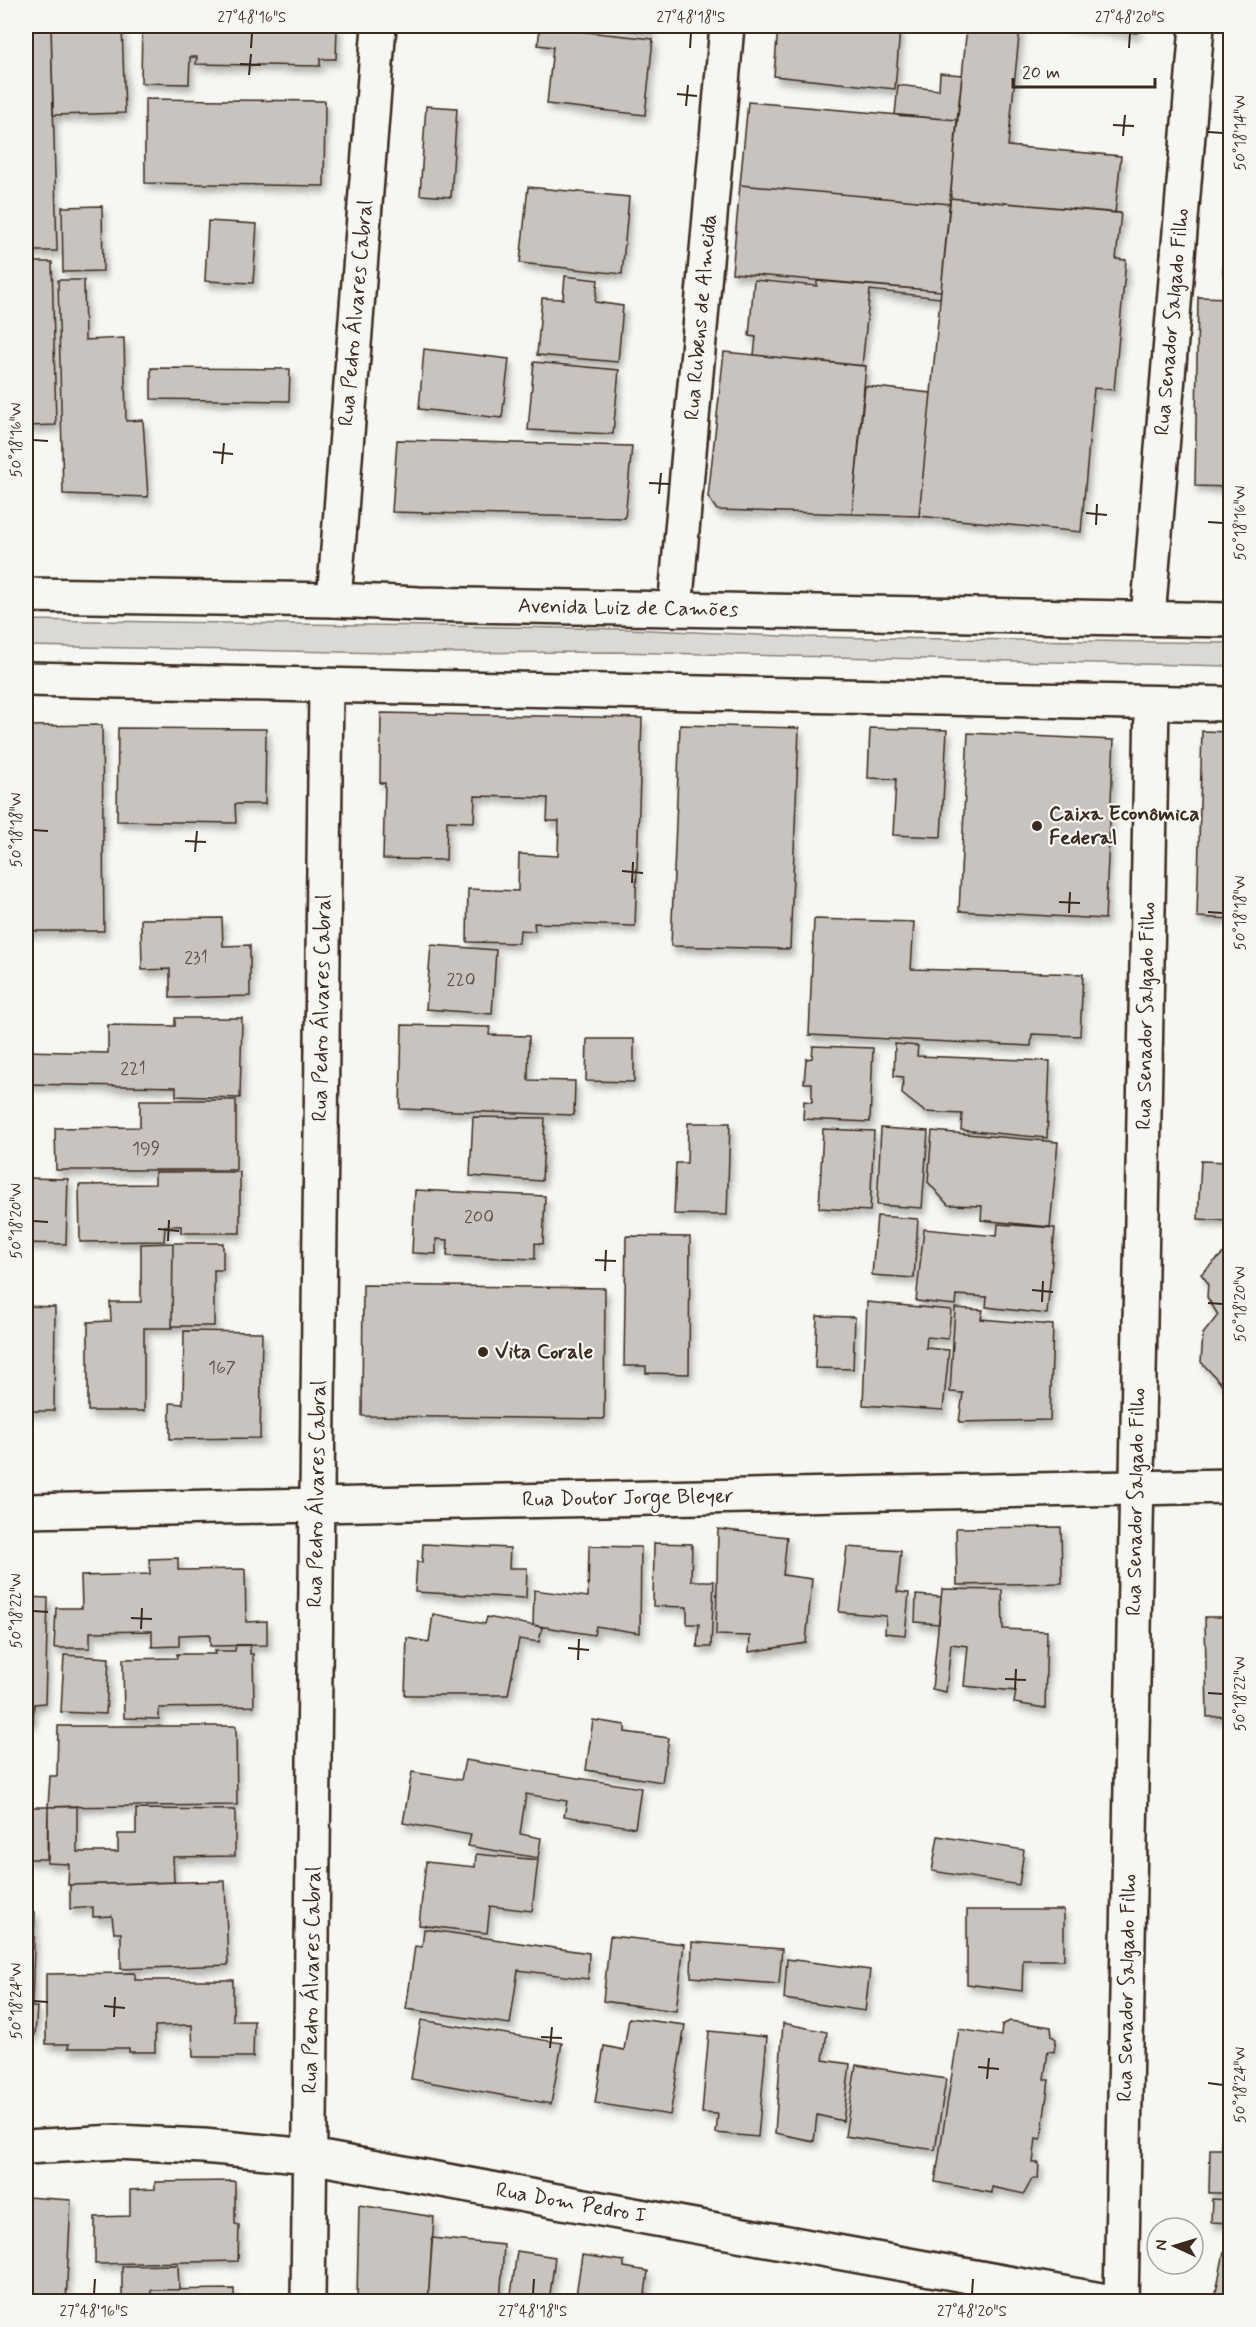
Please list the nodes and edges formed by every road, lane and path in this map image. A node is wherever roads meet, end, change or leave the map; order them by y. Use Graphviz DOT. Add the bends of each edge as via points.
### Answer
graph roads {
  1 [pos="380,26"];
  2 [pos="727,26"];
  3 [pos="1197,26"];
  4 [pos="26,595"];
  5 [pos="334,600"];
  6 [pos="675,609"];
  7 [pos="1148,618"];
  8 [pos="1230,620"];
  9 [pos="26,679"];
  10 [pos="327,686"];
  11 [pos="1152,703"];
  12 [pos="1230,704"];
  13 [pos="1230,1486"];
  14 [pos="1137,1488"];
  15 [pos="317,1505"];
  16 [pos="26,1511"];
  17 [pos="26,2147"];
  18 [pos="310,2156"];
  19 [pos="308,2301"];
  20 [pos="1112,2301"];
  21 [pos="1121,2301"];
  1 -- 5 [label="street, Rua Pedro Álvares Cabral"];
  2 -- 6 [label="street, Rua Rubens de Almeida"];
  3 -- 7 [label="street, Rua Senador Salgado Filho"];
  4 -- 5 [label="street, Avenida Luiz de Camões"];
  5 -- 6 [label="street, Avenida Luiz de Camões"];
  6 -- 7 [label="street, Avenida Luiz de Camões"];
  7 -- 8 [label="street, Avenida Luiz de Camões"];
  9 -- 10 [label="street"];
  10 -- 11 [label="street"];
  10 -- 15 [label="street, Rua Pedro Álvares Cabral"];
  11 -- 12 [label="street"];
  11 -- 14 [label="street, Rua Senador Salgado Filho"];
  13 -- 14 [label="street, Rua Doutor Jorge Bleyer"];
  14 -- 15 [label="street, Rua Doutor Jorge Bleyer"];
  14 -- 21 [label="street, Rua Senador Salgado Filho"];
  15 -- 16 [label="street, Rua Doutor Jorge Bleyer"];
  15 -- 18 [label="street, Rua Pedro Álvares Cabral"];
  17 -- 18 [label="street, Rua Dom Pedro I" via="115,2142"];
  18 -- 19 [label="street, Rua Pedro Álvares Cabral"];
  18 -- 20 [label="street, Rua Dom Pedro I"];
}
